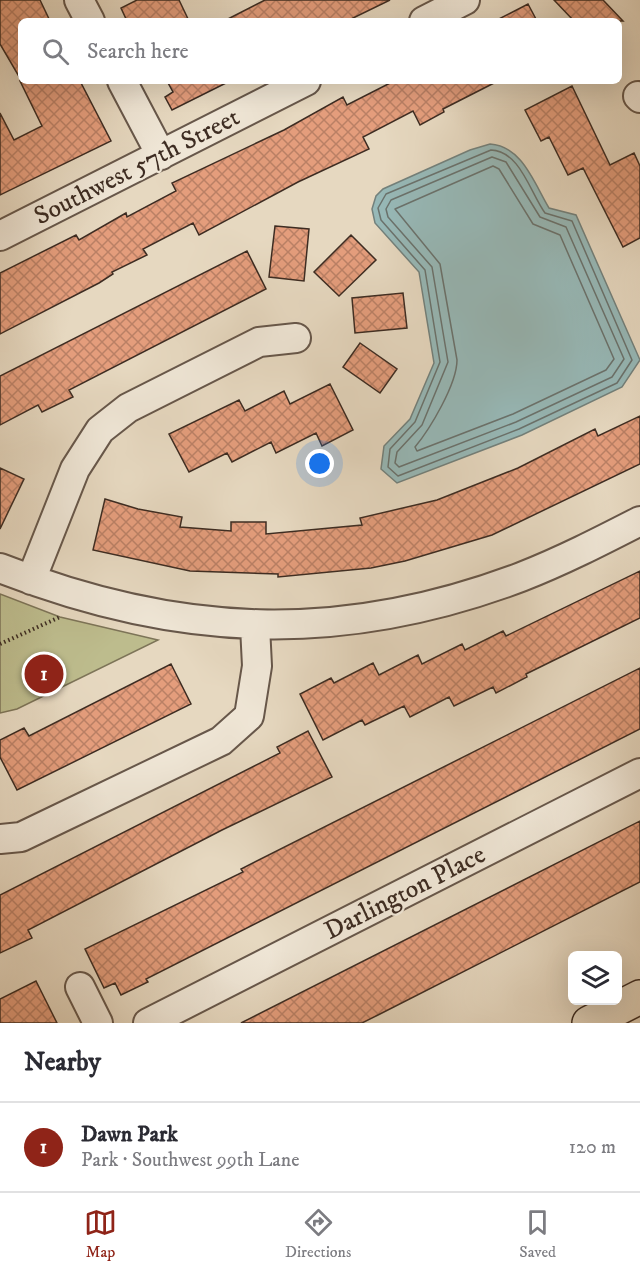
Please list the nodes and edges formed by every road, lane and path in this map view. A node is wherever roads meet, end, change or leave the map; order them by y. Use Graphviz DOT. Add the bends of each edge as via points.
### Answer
graph roads {
  1 [pos="79,0"];
  2 [pos="465,0"];
  3 [pos="88,18"];
  4 [pos="430,18"];
  5 [pos="124,84"];
  6 [pos="300,84"];
  7 [pos="160,155"];
  8 [pos="0,236"];
  9 [pos="296,338"];
  10 [pos="640,521"];
  11 [pos="0,568"];
  12 [pos="31,580"];
  13 [pos="60,617"];
  14 [pos="255,626"];
  15 [pos="0,644"];
  16 [pos="640,773"];
  17 [pos="0,839"];
  18 [pos="80,987"];
  19 [pos="640,997"];
  20 [pos="164,1020"];
  21 [pos="98,1023"];
  22 [pos="589,1023"];
  1 -- 3 [label="street"];
  2 -- 4 [label="street"];
  5 -- 7 [label="street"];
  6 -- 7 [label="street, Southwest 57th Street"];
  7 -- 8 [label="street, Southwest 57th Street"];
  9 -- 12 [label="street" via="259,342 128,408 100,430 75,469"];
  10 -- 14 [label="street" via="521,577 425,606 321,623"];
  11 -- 12 [label="street"];
  12 -- 14 [label="street" via="129,610 191,621"];
  13 -- 15 [label="path"];
  14 -- 17 [label="street" via="256,666 249,716 221,741 21,837"];
  16 -- 20 [label="street, Darlington Place"];
  18 -- 21 [label="street"];
  19 -- 22 [label="main road"];
}
